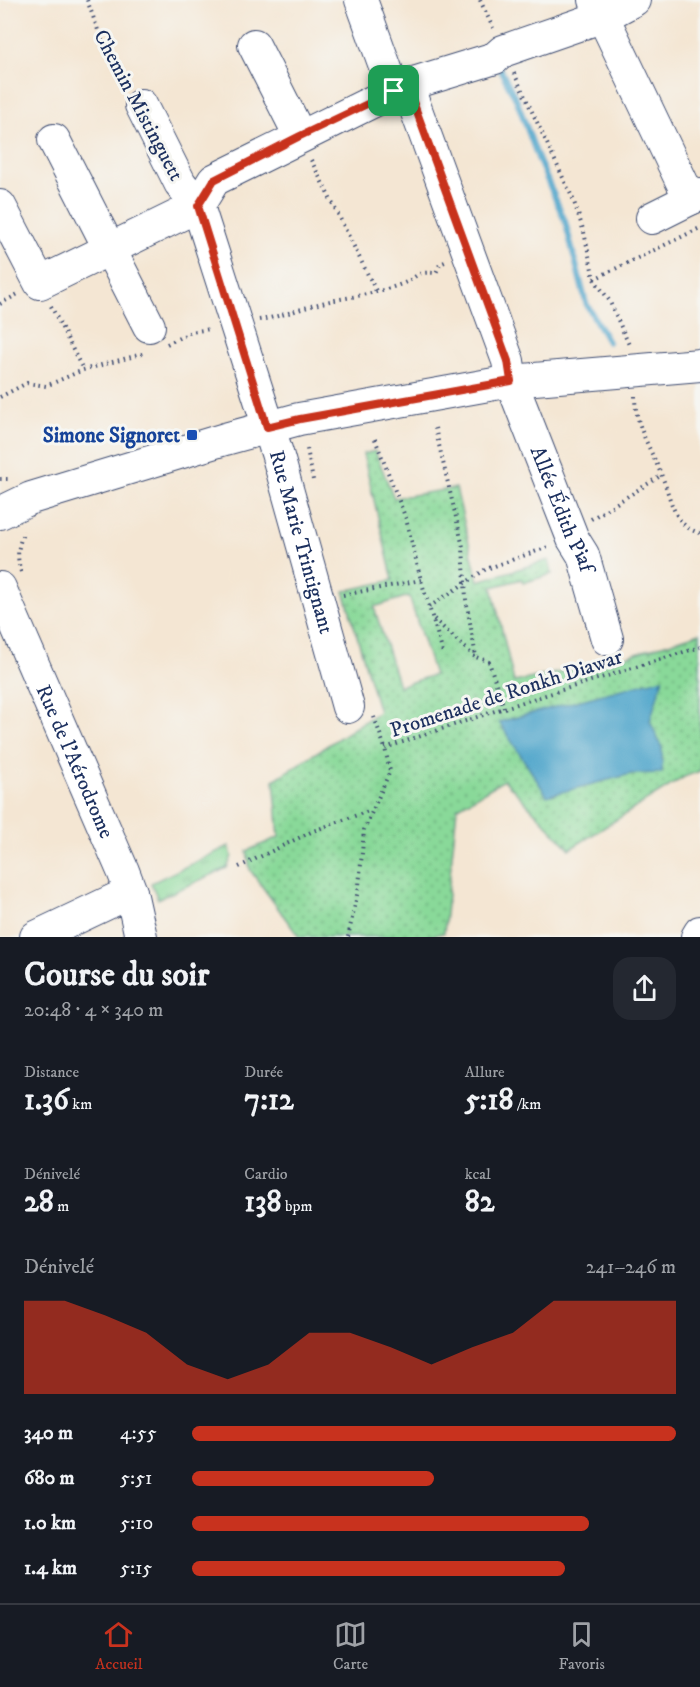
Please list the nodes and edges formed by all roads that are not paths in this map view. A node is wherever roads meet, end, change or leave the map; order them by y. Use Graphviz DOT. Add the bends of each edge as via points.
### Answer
graph roads {
  1 [pos="361,0"];
  2 [pos="634,0"];
  3 [pos="599,8"];
  4 [pos="254,45"];
  5 [pos="400,88"];
  6 [pos="141,105"];
  7 [pos="300,136"];
  8 [pos="54,140"];
  9 [pos="0,206"];
  10 [pos="198,206"];
  11 [pos="697,207"];
  12 [pos="652,218"];
  13 [pos="108,249"];
  14 [pos="149,326"];
  15 [pos="700,365"];
  16 [pos="511,381"];
  17 [pos="267,427"];
  18 [pos="0,513"];
  19 [pos="0,588"];
  20 [pos="607,639"];
  21 [pos="348,707"];
  22 [pos="130,892"];
  23 [pos="700,932"];
  24 [pos="36,937"];
  25 [pos="141,937"];
  26 [pos="696,937"];
  1 -- 5 [label="street, Allée Édith Piaf"];
  2 -- 3 [label="street"];
  3 -- 5 [label="street" via="495,58"];
  3 -- 11 [label="street"];
  4 -- 7 [label="street"];
  5 -- 7 [label="street"];
  5 -- 16 [label="street, Allée Édith Piaf" via="508,361"];
  6 -- 10 [label="street, Chemin Mistinguett" via="180,183"];
  7 -- 10 [label="street" via="214,180"];
  8 -- 13 [label="street"];
  9 -- 13 [label="street" via="40,284"];
  10 -- 13 [label="street"];
  10 -- 17 [label="street, Rue Marie Trintignant"];
  11 -- 12 [label="street"];
  13 -- 14 [label="street"];
  15 -- 16 [label="street"];
  16 -- 17 [label="street"];
  16 -- 20 [label="street, Allée Édith Piaf" via="583,555"];
  17 -- 18 [label="street" via="31,498"];
  17 -- 21 [label="street, Rue Marie Trintignant"];
  19 -- 22 [label="street, Rue de l'Aérodrome"];
  22 -- 24 [label="street"];
  22 -- 25 [label="street, Rue de l'Aérodrome"];
  23 -- 26 [label="street"];
}
